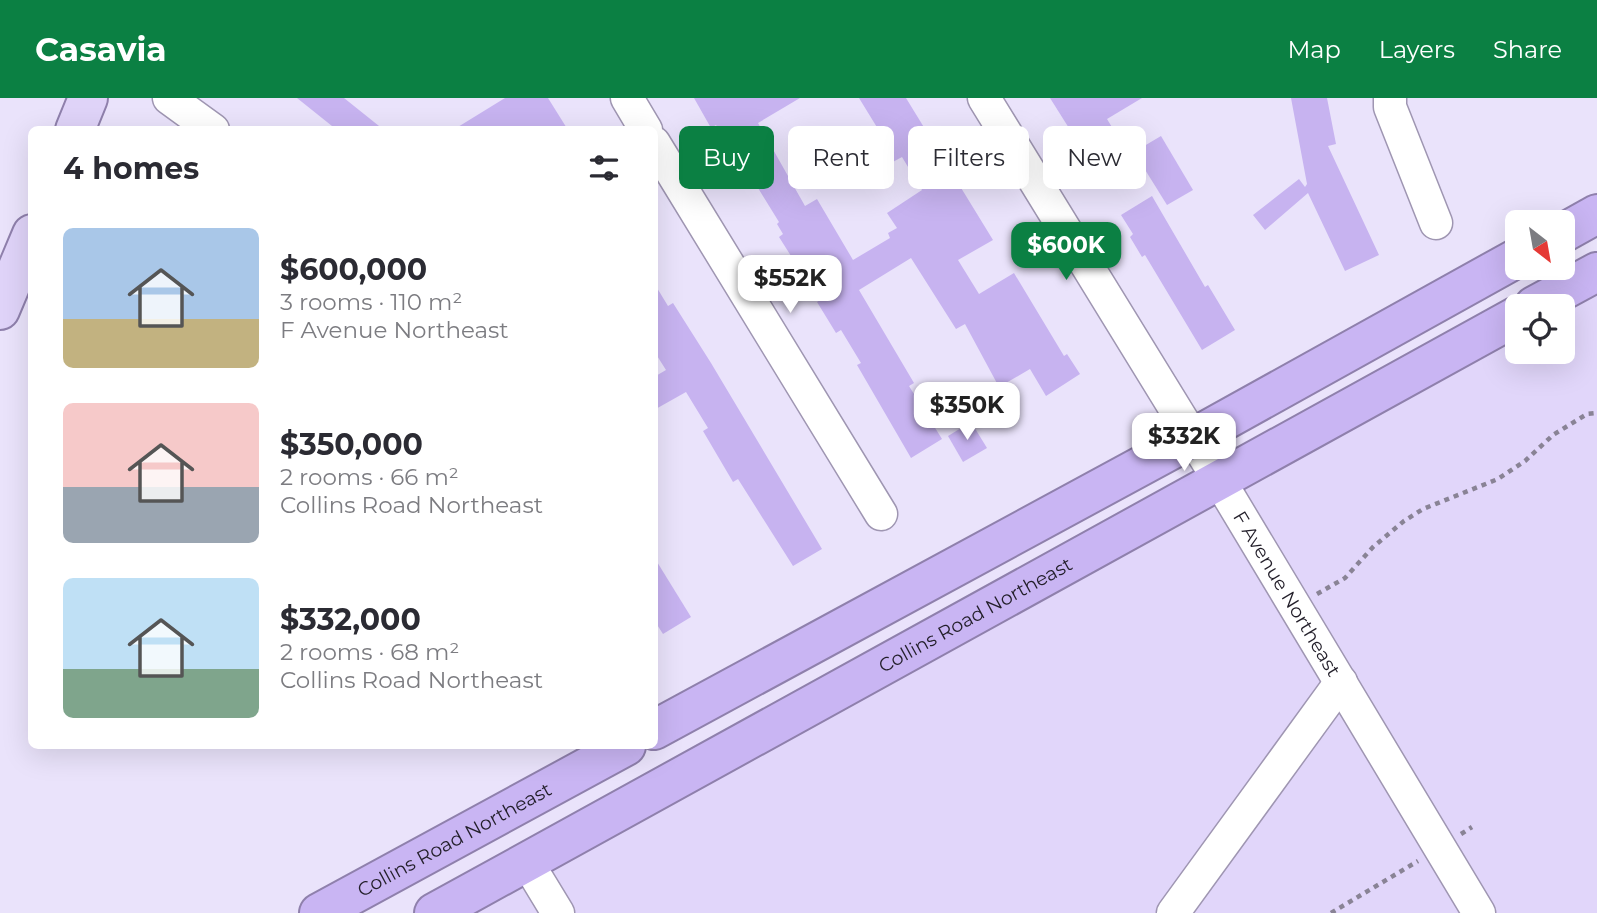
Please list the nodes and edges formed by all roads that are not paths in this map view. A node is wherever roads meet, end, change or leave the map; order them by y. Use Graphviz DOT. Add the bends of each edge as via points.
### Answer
graph roads {
  1 [pos="88,98"];
  2 [pos="169,98"];
  3 [pos="627,98"];
  4 [pos="984,98"];
  5 [pos="1390,98"];
  6 [pos="77,126"];
  7 [pos="208,126"];
  8 [pos="644,126"];
  9 [pos="658,150"];
  10 [pos="1597,214"];
  11 [pos="1436,223"];
  12 [pos="1575,226"];
  13 [pos="28,244"];
  14 [pos="1505,265"];
  15 [pos="1597,272"];
  16 [pos="1556,294"];
  17 [pos="0,310"];
  18 [pos="1505,323"];
  19 [pos="1193,438"];
  20 [pos="1219,480"];
  21 [pos="881,514"];
  22 [pos="1340,682"];
  23 [pos="658,728"];
  24 [pos="620,749"];
  25 [pos="527,862"];
  26 [pos="319,913"];
  27 [pos="434,913"];
  28 [pos="558,913"];
  29 [pos="1173,913"];
  30 [pos="1479,913"];
  1 -- 6 [label="main road"];
  2 -- 7 [label="street"];
  3 -- 8 [label="street"];
  4 -- 19 [label="street, F Avenue Northeast"];
  5 -- 11 [label="street"];
  9 -- 21 [label="street"];
  10 -- 12 [label="highway"];
  13 -- 17 [label="main road"];
  14 -- 19 [label="highway"];
  15 -- 16 [label="highway"];
  18 -- 20 [label="highway, Collins Road Northeast"];
  19 -- 20 [label="street, F Avenue Northeast"];
  19 -- 23 [label="highway"];
  20 -- 22 [label="street, F Avenue Northeast"];
  20 -- 25 [label="highway, Collins Road Northeast"];
  22 -- 29 [label="street"];
  22 -- 30 [label="street, F Avenue Northeast"];
  24 -- 26 [label="highway, Collins Road Northeast"];
  25 -- 27 [label="highway, Collins Road Northeast"];
  25 -- 28 [label="street"];
}
